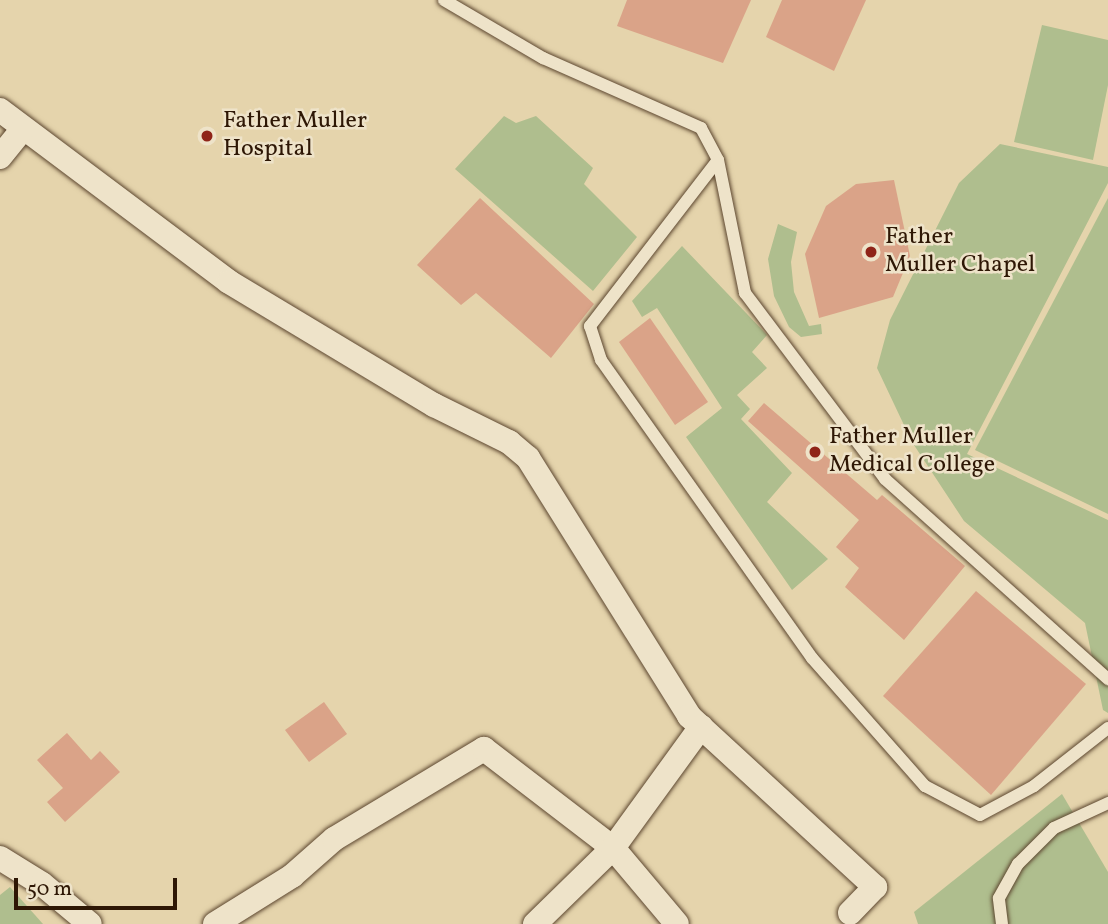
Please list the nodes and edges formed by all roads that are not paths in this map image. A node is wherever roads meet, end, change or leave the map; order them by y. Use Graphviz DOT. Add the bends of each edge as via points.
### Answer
graph roads {
  1 [pos="444,0"];
  2 [pos="0,110"];
  3 [pos="23,129"];
  4 [pos="0,157"];
  5 [pos="718,160"];
  6 [pos="1108,679"];
  7 [pos="701,727"];
  8 [pos="1108,728"];
  9 [pos="1108,803"];
  10 [pos="613,848"];
  11 [pos="0,858"];
  12 [pos="850,913"];
  13 [pos="90,924"];
  14 [pos="215,924"];
  15 [pos="535,924"];
  16 [pos="677,924"];
  17 [pos="1002,924"];
  1 -- 5 [label="lane" via="543,58 701,128"];
  2 -- 3 [label="street"];
  3 -- 4 [label="street"];
  3 -- 7 [label="street" via="229,282 434,405 519,450 689,716"];
  5 -- 6 [label="lane" via="745,293 885,479"];
  5 -- 8 [label="lane" via="590,326 601,359 812,658 925,786 980,815 1034,786"];
  7 -- 10 [label="street"];
  7 -- 12 [label="street" via="875,887"];
  9 -- 17 [label="lane" via="1054,828 1018,864 999,898"];
  10 -- 14 [label="street" via="484,749 334,839 292,876"];
  10 -- 15 [label="street"];
  10 -- 16 [label="street"];
  11 -- 13 [label="street" via="42,884"];
}
